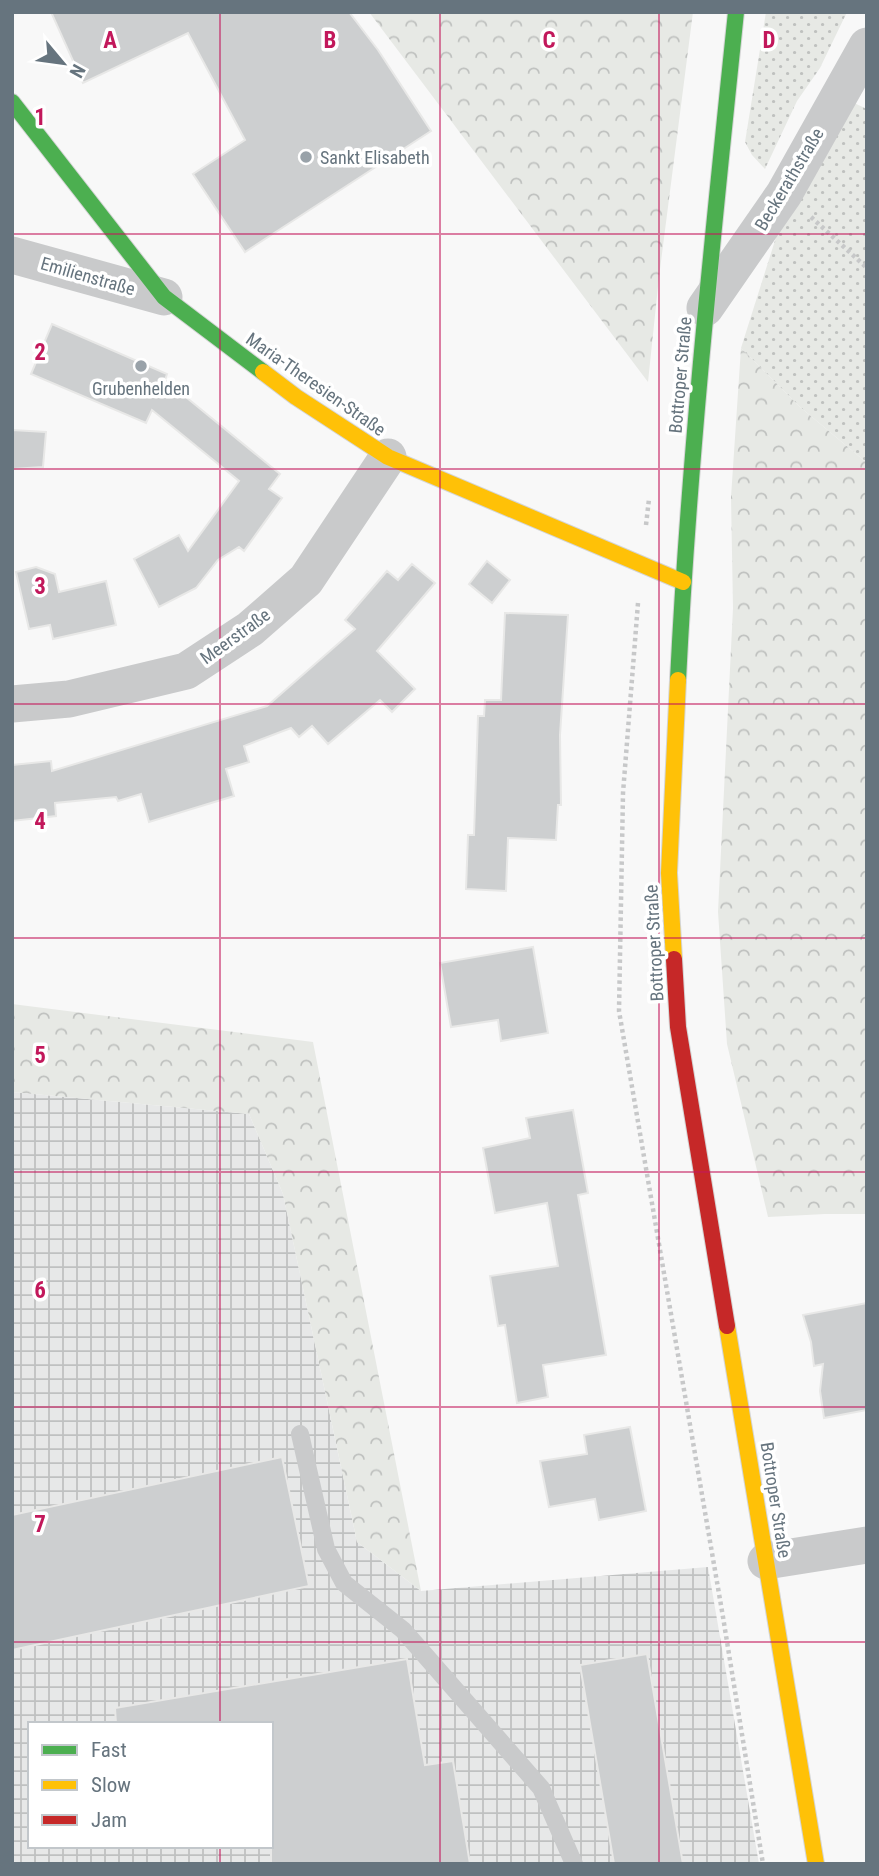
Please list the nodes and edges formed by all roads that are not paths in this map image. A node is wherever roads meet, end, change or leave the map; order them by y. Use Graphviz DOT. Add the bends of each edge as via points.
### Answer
graph roads {
  1 [pos="736,12"];
  2 [pos="867,46"];
  3 [pos="12,102"];
  4 [pos="12,255"];
  5 [pos="164,297"];
  6 [pos="705,308"];
  7 [pos="388,457"];
  8 [pos="683,583"];
  9 [pos="12,704"];
  10 [pos="300,1434"];
  11 [pos="867,1545"];
  12 [pos="766,1561"];
  13 [pos="575,1864"];
  14 [pos="816,1864"];
  1 -- 6 [label="main road, Bottroper Straße"];
  2 -- 6 [label="street, Beckerathstraße" via="784,194"];
  3 -- 5 [label="main road, Maria-Theresien-Straße"];
  4 -- 5 [label="street, Emilienstraße"];
  5 -- 7 [label="main road, Maria-Theresien-Straße" via="296,397"];
  6 -- 8 [label="main road, Bottroper Straße"];
  7 -- 8 [label="main road, Maria-Theresien-Straße"];
  7 -- 9 [label="street, Meerstraße" via="306,580 229,643 186,671 69,699"];
  8 -- 12 [label="main road, Bottroper Straße" via="669,873 678,1027"];
  10 -- 13 [label="lane" via="326,1549 344,1583 402,1630 541,1788"];
  11 -- 12 [label="street"];
  12 -- 14 [label="main road, Bottroper Straße"];
}
